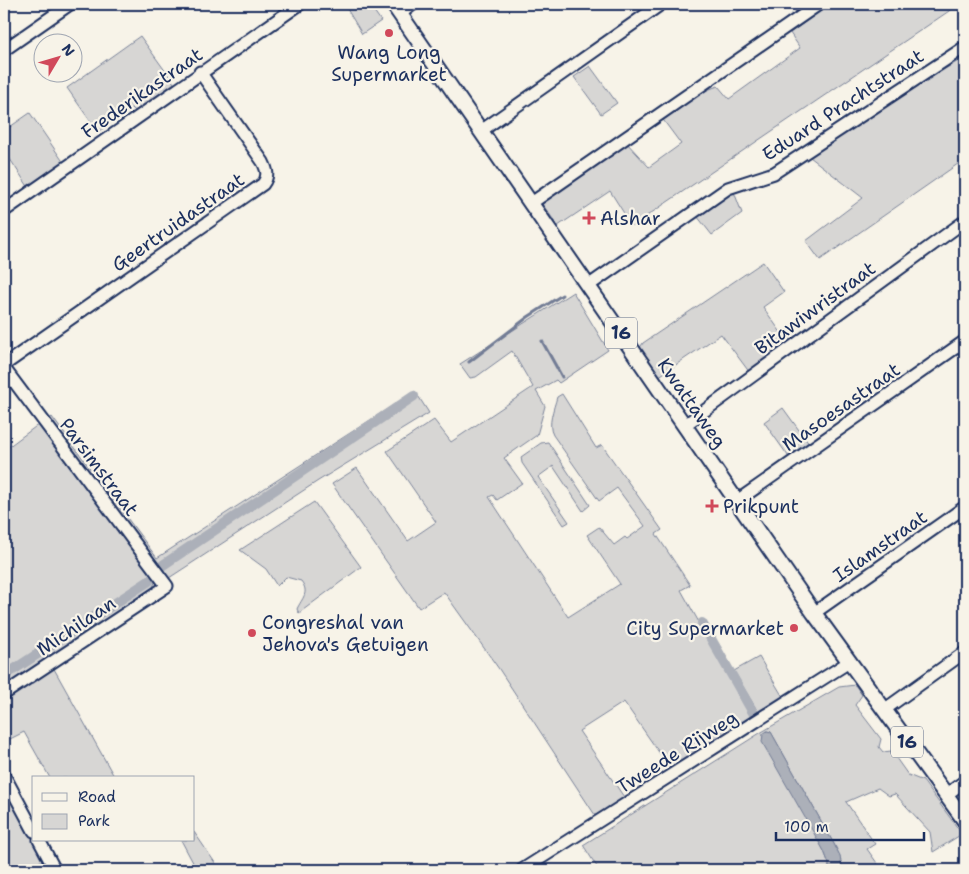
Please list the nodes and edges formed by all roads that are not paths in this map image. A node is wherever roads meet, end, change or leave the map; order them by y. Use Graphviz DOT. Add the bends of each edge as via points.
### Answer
graph roads {
  1 [pos="70,4"];
  2 [pos="300,4"];
  3 [pos="413,4"];
  4 [pos="660,4"];
  5 [pos="819,4"];
  6 [pos="396,9"];
  7 [pos="965,47"];
  8 [pos="4,50"];
  9 [pos="200,72"];
  10 [pos="481,131"];
  11 [pos="530,204"];
  12 [pos="4,211"];
  13 [pos="965,221"];
  14 [pos="588,286"];
  15 [pos="965,341"];
  16 [pos="4,364"];
  17 [pos="4,368"];
  18 [pos="685,425"];
  19 [pos="737,502"];
  20 [pos="965,507"];
  21 [pos="166,586"];
  22 [pos="814,613"];
  23 [pos="965,652"];
  24 [pos="849,662"];
  25 [pos="4,694"];
  26 [pos="884,710"];
  27 [pos="4,775"];
  28 [pos="965,781"];
  29 [pos="946,795"];
  30 [pos="965,821"];
  31 [pos="32,827"];
  32 [pos="40,842"];
  33 [pos="55,870"];
  34 [pos="522,870"];
  1 -- 8 [label="street"];
  2 -- 9 [label="street, Frederikastraat"];
  3 -- 6 [label="street"];
  4 -- 10 [label="street"];
  5 -- 11 [label="street"];
  6 -- 10 [label="main road, Kwattaweg / 16"];
  7 -- 14 [label="street, Eduard Prachtstraat" via="774,173 728,188"];
  9 -- 12 [label="street, Frederikastraat"];
  9 -- 16 [label="street, Geertruidastraat" via="263,162 266,180"];
  10 -- 11 [label="main road, Kwattaweg / 16"];
  11 -- 14 [label="main road, Kwattaweg / 16"];
  13 -- 18 [label="street, Bitawiwristraat"];
  14 -- 18 [label="main road, Kwattaweg / 16"];
  15 -- 19 [label="street, Masoesastraat"];
  17 -- 21 [label="street, Parsimstraat"];
  18 -- 19 [label="main road, Kwattaweg / 16"];
  19 -- 22 [label="main road, Kwattaweg / 16"];
  20 -- 22 [label="street, Islamstraat"];
  21 -- 25 [label="street, Michilaan"];
  22 -- 24 [label="main road, Kwattaweg / 16"];
  23 -- 26 [label="street"];
  24 -- 26 [label="main road, Kwattaweg / 16"];
  24 -- 34 [label="street, Tweede Rijweg"];
  26 -- 29 [label="main road, Kwattaweg / 16"];
  27 -- 31 [label="street"];
  28 -- 29 [label="street"];
  29 -- 30 [label="main road, Kwattaweg / 16"];
  32 -- 33 [label="street"];
}
